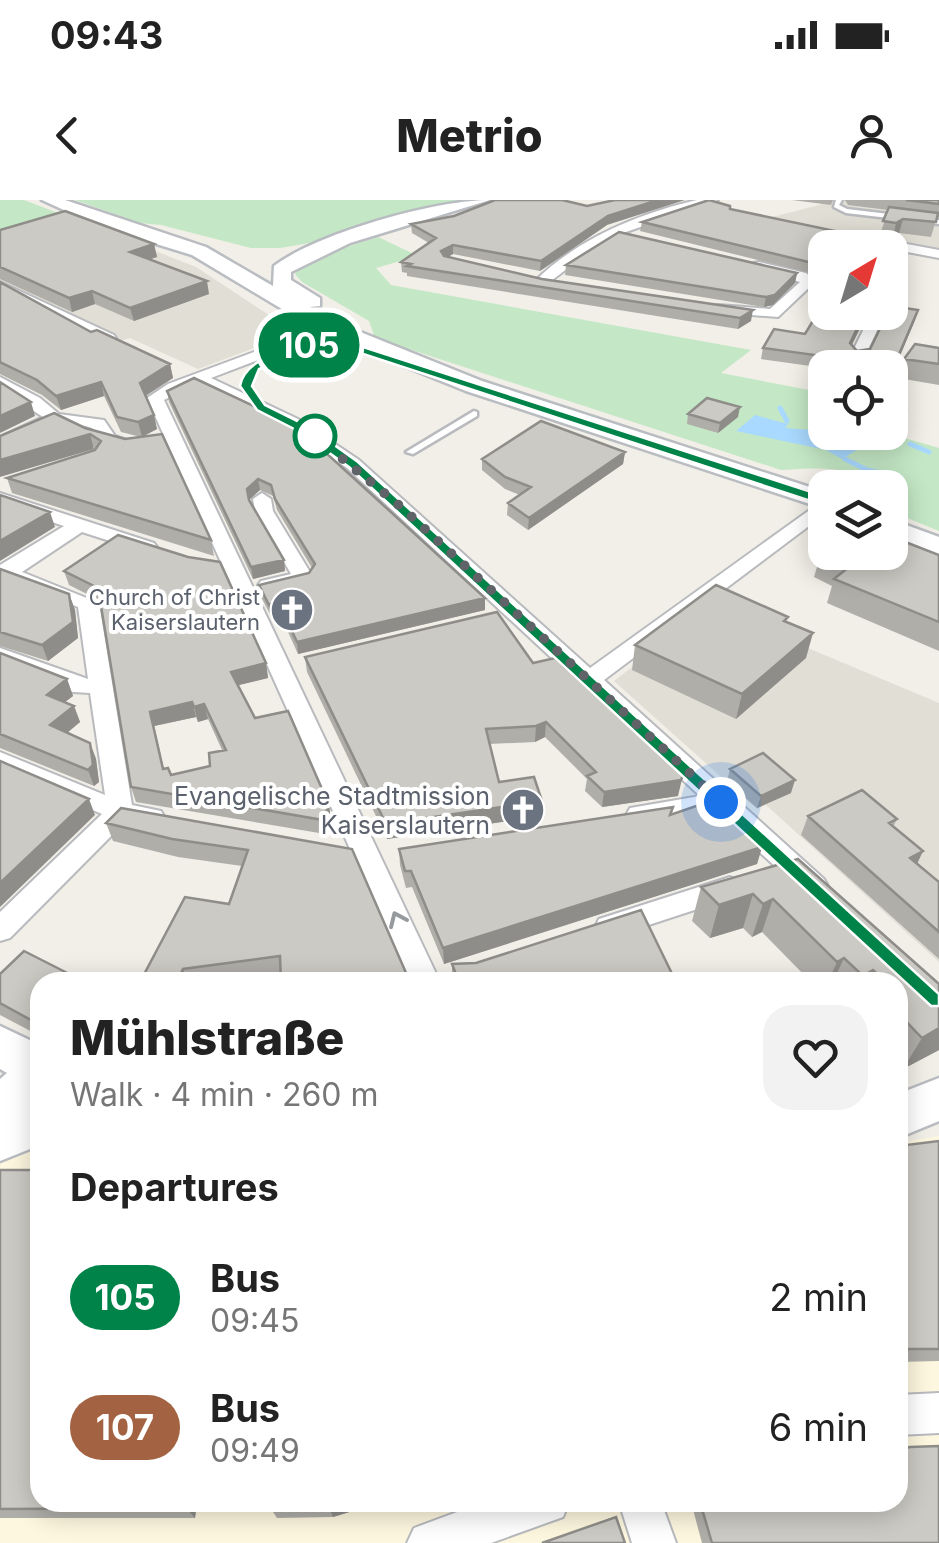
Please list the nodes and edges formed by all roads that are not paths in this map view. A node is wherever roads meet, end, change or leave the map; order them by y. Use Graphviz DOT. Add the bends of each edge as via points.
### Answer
graph roads {
  1 [pos="50,200"];
  2 [pos="482,200"];
  3 [pos="710,200"];
  4 [pos="839,200"];
  5 [pos="728,208"];
  6 [pos="82,212"];
  7 [pos="939,222"];
  8 [pos="136,228"];
  9 [pos="612,232"];
  10 [pos="642,239"];
  11 [pos="324,246"];
  12 [pos="908,248"];
  13 [pos="233,250"];
  14 [pos="274,253"];
  15 [pos="939,254"];
  16 [pos="748,264"];
  17 [pos="0,286"];
  18 [pos="573,286"];
  19 [pos="798,293"];
  20 [pos="808,295"];
  21 [pos="712,308"];
  22 [pos="329,329"];
  23 [pos="109,338"];
  24 [pos="250,376"];
  25 [pos="203,381"];
  26 [pos="0,382"];
  27 [pos="261,408"];
  28 [pos="474,414"];
  29 [pos="54,418"];
  30 [pos="171,432"];
  31 [pos="2,441"];
  32 [pos="410,452"];
  33 [pos="18,479"];
  34 [pos="0,487"];
  35 [pos="808,497"];
  36 [pos="0,499"];
  37 [pos="262,500"];
  38 [pos="808,516"];
  39 [pos="80,525"];
  40 [pos="908,534"];
  41 [pos="118,538"];
  42 [pos="939,547"];
  43 [pos="167,554"];
  44 [pos="90,558"];
  45 [pos="2,574"];
  46 [pos="243,592"];
  47 [pos="515,613"];
  48 [pos="482,620"];
  49 [pos="0,655"];
  50 [pos="589,680"];
  51 [pos="98,685"];
  52 [pos="0,760"];
  53 [pos="721,802"];
  54 [pos="120,812"];
  55 [pos="605,820"];
  56 [pos="178,822"];
  57 [pos="331,850"];
  58 [pos="379,855"];
  59 [pos="793,867"];
  60 [pos="837,907"];
  61 [pos="0,930"];
  62 [pos="589,934"];
  63 [pos="421,972"];
  64 [pos="0,1046"];
  65 [pos="30,1064"];
  66 [pos="30,1080"];
  67 [pos="939,1099"];
  68 [pos="0,1111"];
  69 [pos="908,1114"];
  70 [pos="939,1118"];
  71 [pos="908,1119"];
  72 [pos="30,1126"];
  73 [pos="0,1139"];
  74 [pos="939,1413"];
  75 [pos="908,1415"];
  76 [pos="519,1512"];
  77 [pos="643,1512"];
  78 [pos="429,1543"];
  79 [pos="654,1543"];
  1 -- 6 [label="main road"];
  2 -- 11 [label="main road"];
  3 -- 5 [label="street"];
  3 -- 9 [label="street"];
  4 -- 7 [label="lane" via="836,206 846,211"];
  6 -- 8 [label="main road"];
  6 -- 22 [label="main road" via="210,266"];
  8 -- 13 [label="main road"];
  8 -- 22 [label="main road" via="224,262"];
  9 -- 10 [label="street"];
  9 -- 18 [label="street" via="537,280"];
  11 -- 14 [label="main road"];
  11 -- 22 [label="main road" via="287,263 279,276"];
  12 -- 15 [label="street"];
  16 -- 19 [label="street" via="808,278"];
  17 -- 23 [label="street"];
  19 -- 20 [label="street"];
  19 -- 21 [label="street" via="780,311 764,315"];
  22 -- 24 [label="street"];
  22 -- 25 [label="street"];
  22 -- 35 [label="main road" via="474,386"];
  24 -- 25 [label="street"];
  24 -- 27 [label="street"];
  25 -- 27 [label="street"];
  25 -- 30 [label="street" via="155,398"];
  26 -- 29 [label="street"];
  27 -- 47 [label="street" via="354,464"];
  28 -- 32 [label="lane"];
  29 -- 30 [label="street" via="98,424 119,444 151,444"];
  29 -- 31 [label="street"];
  30 -- 46 [label="street" via="223,567"];
  33 -- 34 [label="street"];
  36 -- 39 [label="street"];
  37 -- 46 [label="street" via="302,577"];
  38 -- 50 [label="street"];
  39 -- 41 [label="street"];
  39 -- 45 [label="street"];
  40 -- 42 [label="main road"];
  41 -- 43 [label="street"];
  41 -- 44 [label="street"];
  45 -- 51 [label="street" via="53,582 88,603"];
  46 -- 58 [label="street" via="292,666"];
  47 -- 48 [label="street"];
  47 -- 50 [label="street"];
  49 -- 51 [label="street" via="81,687"];
  50 -- 53 [label="street"];
  51 -- 54 [label="street"];
  52 -- 54 [label="street"];
  53 -- 55 [label="street"];
  53 -- 59 [label="street"];
  54 -- 56 [label="street"];
  54 -- 61 [label="street"];
  57 -- 58 [label="street"];
  63 -- 58 [label="street, one-way"];
  59 -- 60 [label="street"];
  59 -- 62 [label="street"];
  64 -- 65 [label="main road"];
  66 -- 68 [label="main road"];
  67 -- 69 [label="main road"];
  70 -- 71 [label="main road"];
  72 -- 73 [label="main road"];
  74 -- 75 [label="street"];
  76 -- 78 [label="street"];
  77 -- 79 [label="street"];
}
